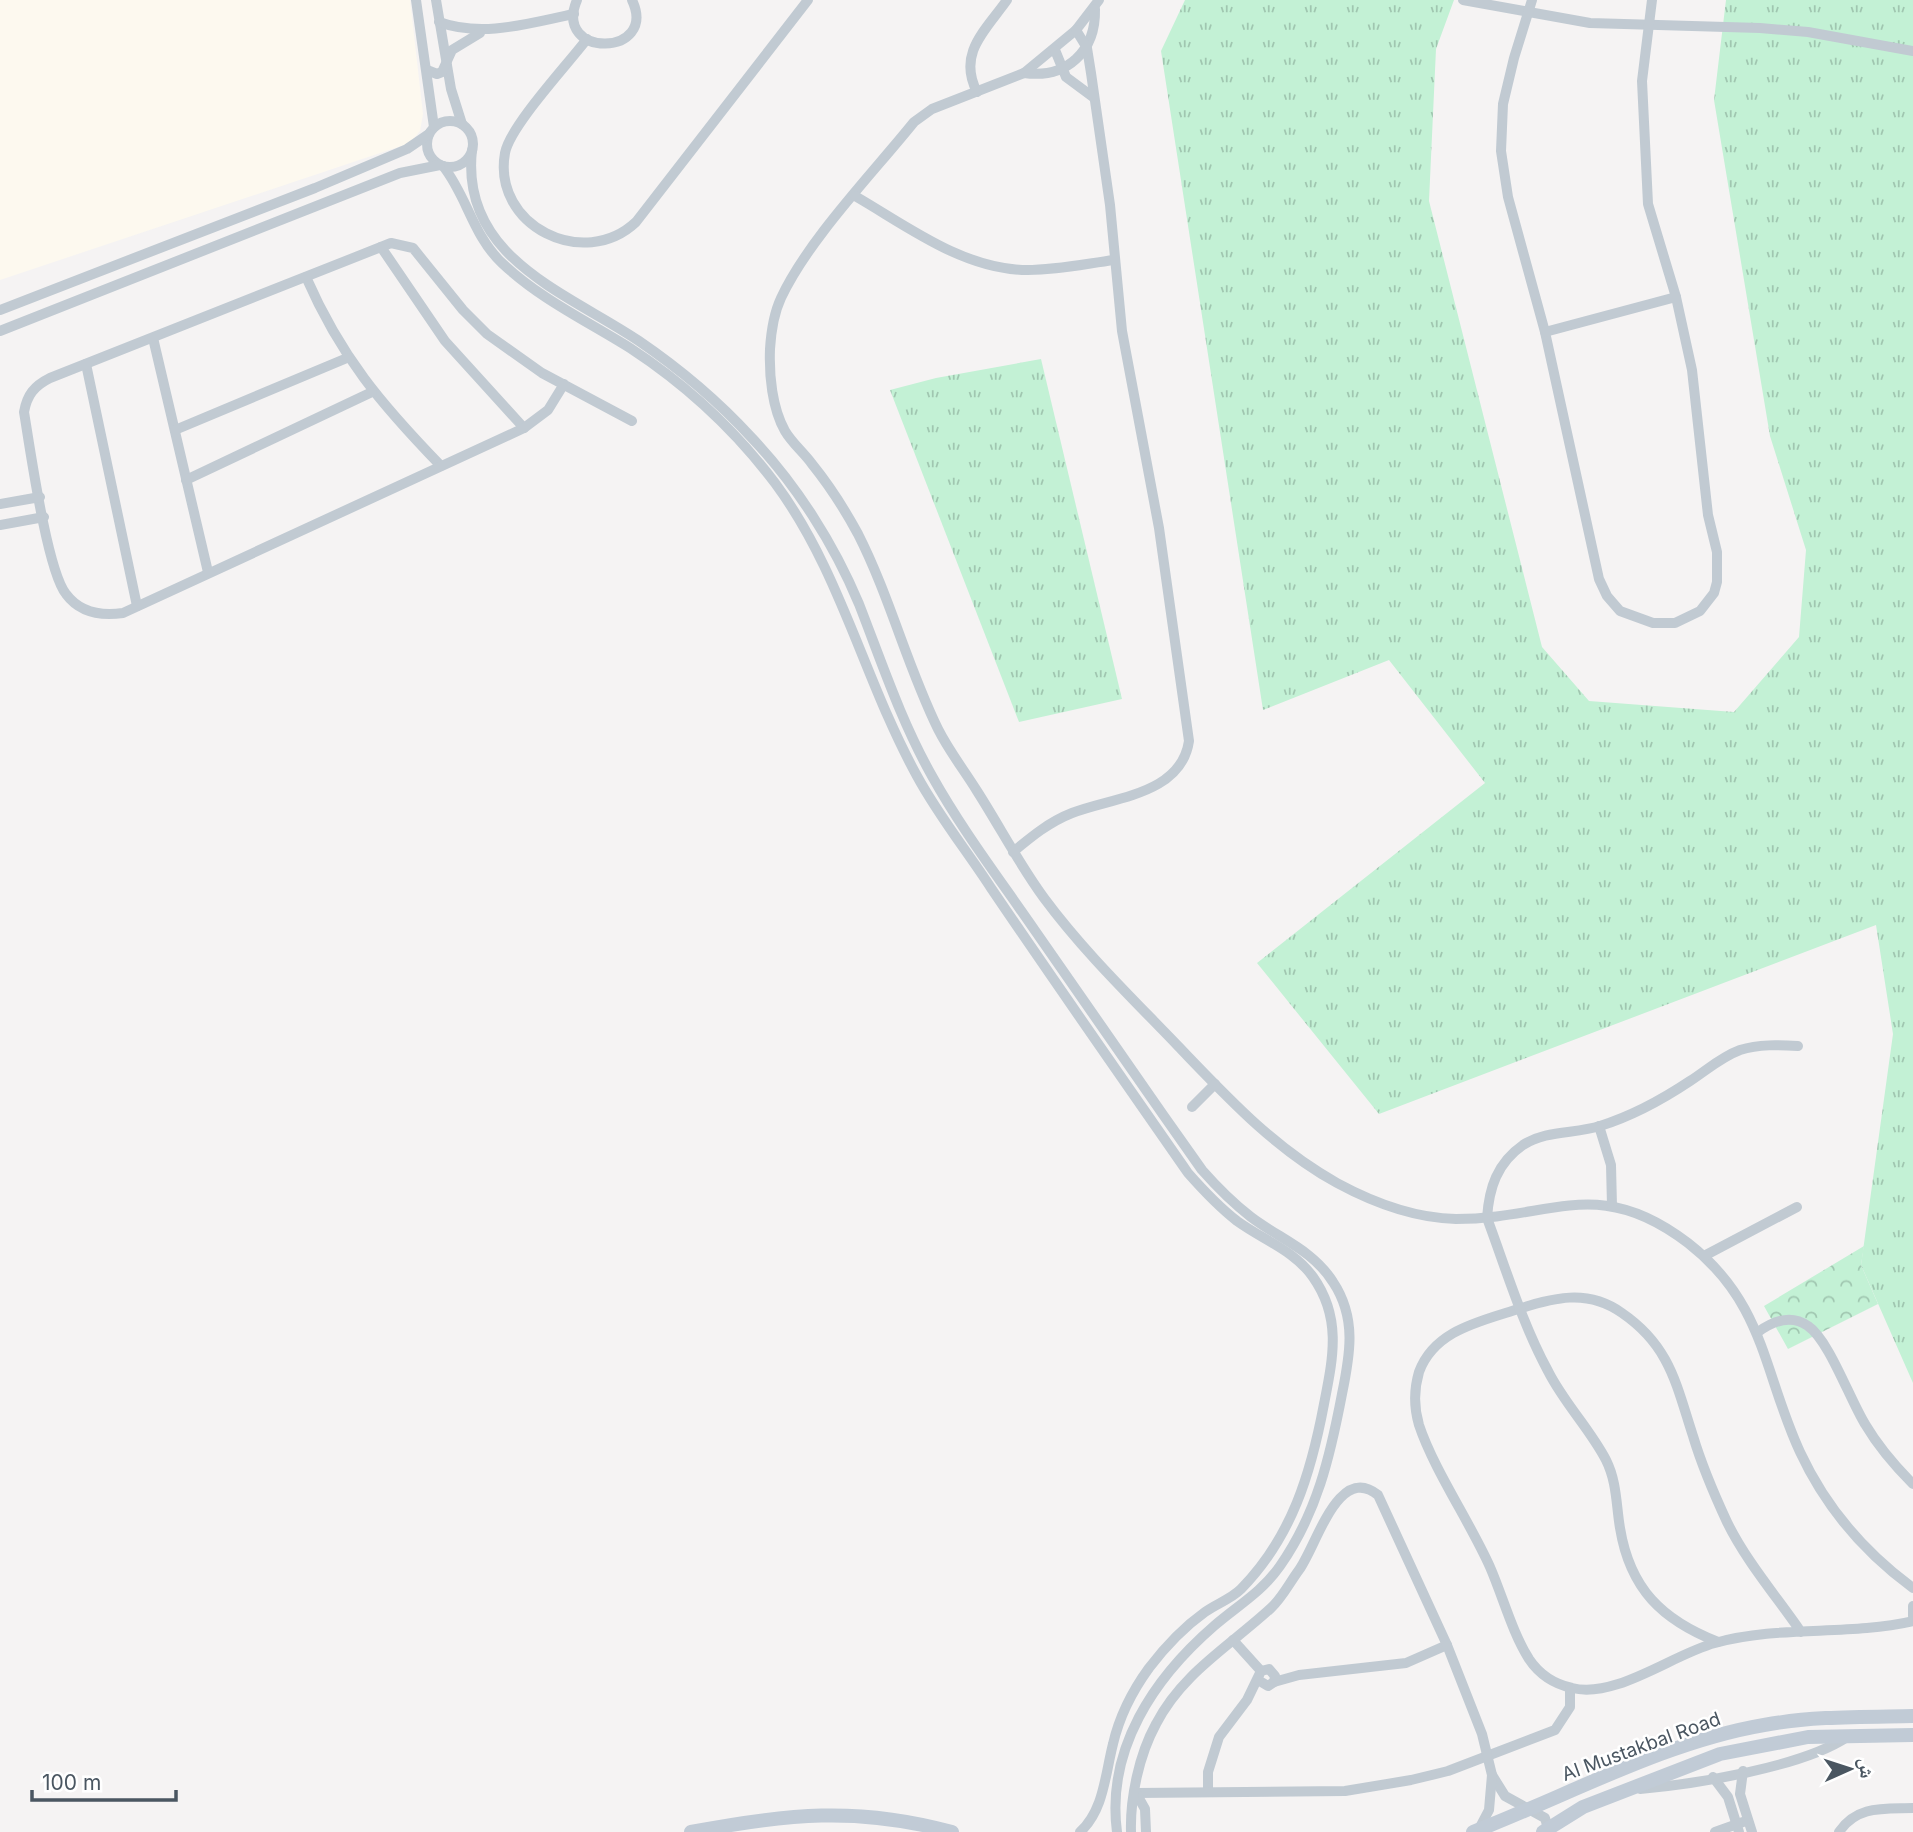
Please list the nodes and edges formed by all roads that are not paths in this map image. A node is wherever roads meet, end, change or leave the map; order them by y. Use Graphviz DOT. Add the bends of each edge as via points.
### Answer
graph roads {
  1 [pos="416,0"];
  2 [pos="436,0"];
  3 [pos="577,0"];
  4 [pos="632,0"];
  5 [pos="808,0"];
  6 [pos="1007,0"];
  7 [pos="1463,0"];
  8 [pos="1532,0"];
  9 [pos="1652,0"];
  10 [pos="1097,4"];
  11 [pos="574,14"];
  12 [pos="1526,14"];
  13 [pos="439,22"];
  14 [pos="1647,26"];
  15 [pos="486,30"];
  16 [pos="1076,30"];
  17 [pos="587,39"];
  18 [pos="1087,48"];
  19 [pos="1055,50"];
  20 [pos="1913,51"];
  21 [pos="446,60"];
  22 [pos="427,70"];
  23 [pos="1062,70"];
  24 [pos="1024,73"];
  25 [pos="977,92"];
  26 [pos="1093,97"];
  27 [pos="462,124"];
  28 [pos="432,130"];
  29 [pos="472,150"];
  30 [pos="442,165"];
  31 [pos="315,188"];
  32 [pos="855,196"];
  33 [pos="321,204"];
  34 [pos="381,247"];
  35 [pos="1114,260"];
  36 [pos="306,277"];
  37 [pos="65,285"];
  38 [pos="1676,297"];
  39 [pos="72,302"];
  40 [pos="0,310"];
  41 [pos="0,331"];
  42 [pos="1545,332"];
  43 [pos="153,338"];
  44 [pos="347,358"];
  45 [pos="86,364"];
  46 [pos="564,384"];
  47 [pos="372,392"];
  48 [pos="632,421"];
  49 [pos="524,428"];
  50 [pos="175,429"];
  51 [pos="441,466"];
  52 [pos="186,480"];
  53 [pos="40,498"];
  54 [pos="0,504"];
  55 [pos="44,517"];
  56 [pos="0,526"];
  57 [pos="208,572"];
  58 [pos="137,606"];
  59 [pos="1013,852"];
  60 [pos="1017,904"];
  61 [pos="1007,911"];
  62 [pos="1798,1046"];
  63 [pos="1215,1084"];
  64 [pos="1192,1107"];
  65 [pos="1598,1126"];
  66 [pos="1612,1206"];
  67 [pos="1797,1207"];
  68 [pos="1487,1218"];
  69 [pos="1704,1256"];
  70 [pos="1521,1308"];
  71 [pos="1758,1332"];
  72 [pos="1913,1483"];
  73 [pos="1913,1588"];
  74 [pos="1913,1606"];
  75 [pos="1913,1618"];
  76 [pos="1801,1632"];
  77 [pos="1233,1640"];
  78 [pos="1718,1642"];
  79 [pos="1447,1645"];
  80 [pos="1264,1674"];
  81 [pos="1299,1675"];
  82 [pos="1272,1684"];
  83 [pos="1570,1688"];
  84 [pos="1247,1700"];
  85 [pos="1913,1716"];
  86 [pos="1913,1735"];
  87 [pos="1848,1736"];
  88 [pos="1487,1756"];
  89 [pos="1743,1771"];
  90 [pos="1492,1775"];
  91 [pos="1713,1777"];
  92 [pos="1627,1789"];
  93 [pos="1208,1791"];
  94 [pos="1136,1793"];
  95 [pos="1558,1798"];
  96 [pos="1583,1807"];
  97 [pos="1525,1808"];
  98 [pos="1913,1808"];
  99 [pos="1749,1820"];
  100 [pos="1091,1822"];
  101 [pos="1738,1828"];
  102 [pos="1116,1831"];
  103 [pos="1477,1831"];
  104 [pos="1547,1831"];
  105 [pos="691,1832"];
  106 [pos="952,1832"];
  107 [pos="1080,1832"];
  108 [pos="1099,1832"];
  109 [pos="1131,1832"];
  110 [pos="1146,1832"];
  111 [pos="1715,1832"];
  112 [pos="1752,1832"];
  113 [pos="1839,1832"];
  1 -- 22 [label="street"];
  2 -- 13 [label="street"];
  3 -- 11 [label="street"];
  4 -- 17 [label="street" via="634,24 623,39 605,45"];
  5 -- 17 [label="street" via="636,222 615,237 584,244 545,235 529,223 517,208 505,170 505,152 515,132"];
  6 -- 25 [label="street" via="970,55 971,80"];
  7 -- 12 [label="street"];
  8 -- 12 [label="street"];
  9 -- 14 [label="street"];
  10 -- 16 [label="street"];
  10 -- 18 [label="street"];
  11 -- 15 [label="street"];
  11 -- 17 [label="street" via="577,28"];
  12 -- 14 [label="street"];
  12 -- 42 [label="street" via="1503,104 1502,151 1515,225"];
  13 -- 15 [label="street"];
  13 -- 21 [label="street"];
  14 -- 20 [label="street" via="1808,32"];
  14 -- 38 [label="street" via="1642,122 1648,204"];
  15 -- 21 [label="street" via="459,43"];
  16 -- 18 [label="street"];
  16 -- 19 [label="street"];
  18 -- 23 [label="street"];
  18 -- 26 [label="street"];
  19 -- 23 [label="street"];
  19 -- 24 [label="street"];
  21 -- 22 [label="street" via="442,72"];
  21 -- 27 [label="street"];
  22 -- 28 [label="street"];
  23 -- 24 [label="street"];
  23 -- 26 [label="street"];
  24 -- 25 [label="street"];
  25 -- 32 [label="street" via="932,109 914,122"];
  26 -- 35 [label="street"];
  27 -- 28 [label="street" via="453,121"];
  27 -- 29 [label="street"];
  28 -- 30 [label="street" via="430,155"];
  28 -- 31 [label="street" via="407,149"];
  29 -- 30 [label="street" via="464,162"];
  29 -- 60 [label="street" via="475,199 506,251 537,280 635,338 698,385 754,439 802,501 842,568 904,721 933,778"];
  30 -- 33 [label="street" via="400,173"];
  30 -- 61 [label="street" via="459,190 477,233 499,261 545,297 673,380 723,423 775,483 835,585 887,718 918,779"];
  31 -- 33 [label="street"];
  31 -- 37 [label="street"];
  32 -- 35 [label="street" via="951,251 987,265 1025,270"];
  32 -- 59 [label="street" via="810,251 780,300 770,353 776,406 786,432 857,533 941,735"];
  33 -- 39 [label="street"];
  34 -- 36 [label="street"];
  34 -- 46 [label="street" via="403,244 413,248 487,334"];
  34 -- 49 [label="street" via="445,341"];
  35 -- 59 [label="street" via="1130,386 1159,528 1189,731 1188,751 1182,764 1160,784 1070,814"];
  36 -- 43 [label="street"];
  36 -- 44 [label="street"];
  37 -- 39 [label="street"];
  37 -- 40 [label="street"];
  38 -- 42 [label="street"];
  38 -- 42 [label="street" via="1692,370 1718,568 1709,603 1675,623 1653,624 1620,611 1607,597 1599,579"];
  39 -- 41 [label="street"];
  43 -- 45 [label="street"];
  43 -- 50 [label="street"];
  44 -- 47 [label="street"];
  44 -- 50 [label="street"];
  45 -- 53 [label="street" via="44,381 26,399 24,412"];
  45 -- 58 [label="street"];
  46 -- 48 [label="street"];
  46 -- 49 [label="street" via="548,410"];
  47 -- 51 [label="street"];
  47 -- 52 [label="street"];
  49 -- 51 [label="street"];
  50 -- 52 [label="street"];
  51 -- 57 [label="street"];
  52 -- 57 [label="street"];
  53 -- 54 [label="street"];
  53 -- 55 [label="street"];
  55 -- 56 [label="street"];
  55 -- 58 [label="street" via="57,576 67,596 79,607 100,614 123,613"];
  57 -- 58 [label="street"];
  59 -- 63 [label="street" via="1077,939"];
  60 -- 61 [label="street"];
  60 -- 102 [label="street" via="1202,1170 1254,1219 1321,1265 1345,1304 1350,1327 1351,1350 1330,1458 1301,1535 1251,1599 1192,1644 1145,1702 1127,1742 1117,1786"];
  61 -- 100 [label="street" via="1188,1172 1237,1221 1299,1260 1322,1291 1334,1327 1335,1347 1315,1454 1287,1528 1239,1591 1205,1612 1148,1670 1113,1742"];
  62 -- 65 [label="street" via="1769,1044 1741,1050 1662,1098"];
  63 -- 64 [label="street"];
  63 -- 68 [label="street" via="1289,1153 1340,1184 1403,1213"];
  65 -- 66 [label="street" via="1611,1165"];
  65 -- 68 [label="street" via="1543,1135 1516,1151 1495,1176"];
  66 -- 68 [label="street" via="1554,1205"];
  66 -- 69 [label="street" via="1646,1218"];
  67 -- 69 [label="street"];
  68 -- 70 [label="street"];
  69 -- 71 [label="street" via="1732,1288"];
  70 -- 76 [label="street" via="1567,1296 1586,1297 1621,1312 1654,1342 1677,1381 1709,1482 1729,1527"];
  70 -- 78 [label="street" via="1548,1372 1606,1461 1617,1492 1626,1558 1640,1587 1661,1611 1688,1630"];
  70 -- 83 [label="street" via="1443,1338 1420,1369 1415,1407 1529,1658 1546,1677"];
  71 -- 72 [label="street" via="1781,1320 1806,1324 1816,1333 1865,1425"];
  71 -- 73 [label="street" via="1798,1448 1821,1492 1849,1532"];
  74 -- 75 [label="street"];
  75 -- 76 [label="street" via="1882,1627"];
  76 -- 78 [label="street"];
  77 -- 79 [label="street" via="1273,1606 1309,1557 1339,1497 1360,1487 1378,1495"];
  77 -- 80 [label="street"];
  77 -- 94 [label="street" via="1199,1666 1156,1724"];
  78 -- 83 [label="street" via="1603,1688"];
  79 -- 81 [label="street" via="1406,1663"];
  79 -- 88 [label="street"];
  80 -- 81 [label="street"];
  80 -- 82 [label="street" via="1262,1685"];
  80 -- 84 [label="street"];
  81 -- 82 [label="street"];
  82 -- 84 [label="street"];
  83 -- 88 [label="street" via="1567,1716 1555,1730"];
  84 -- 93 [label="street" via="1219,1737"];
  85 -- 95 [label="main road, Al Mustakbal Road" via="1808,1718 1762,1725 1672,1751"];
  86 -- 87 [label="main road, Al Mustakbal Road"];
  87 -- 89 [label="street" via="1816,1754"];
  87 -- 92 [label="main road, Al Mustakbal Road" via="1764,1744 1720,1754"];
  88 -- 90 [label="street"];
  88 -- 93 [label="street" via="1448,1771 1378,1787"];
  89 -- 91 [label="street"];
  89 -- 99 [label="street" via="1740,1794"];
  90 -- 97 [label="street" via="1506,1796"];
  90 -- 103 [label="street" via="1489,1810"];
  91 -- 92 [label="street"];
  91 -- 101 [label="street" via="1728,1797"];
  92 -- 96 [label="main road, Al Mustakbal Road"];
  93 -- 94 [label="street"];
  94 -- 109 [label="street" via="1130,1808"];
  94 -- 110 [label="street" via="1145,1809"];
  95 -- 96 [label="main road" via="1571,1808"];
  95 -- 97 [label="main road, Al Mustakbal Road"];
  96 -- 104 [label="main road, Al Mustakbal Road"];
  97 -- 103 [label="main road, Al Mustakbal Road"];
  97 -- 104 [label="street" via="1545,1818"];
  98 -- 113 [label="street" via="1870,1809 1856,1814"];
  99 -- 101 [label="street"];
  99 -- 112 [label="street"];
  100 -- 107 [label="street"];
  100 -- 108 [label="street"];
  101 -- 111 [label="street"];
  105 -- 106 [label="main road" via="818,1813 879,1816"];
}
